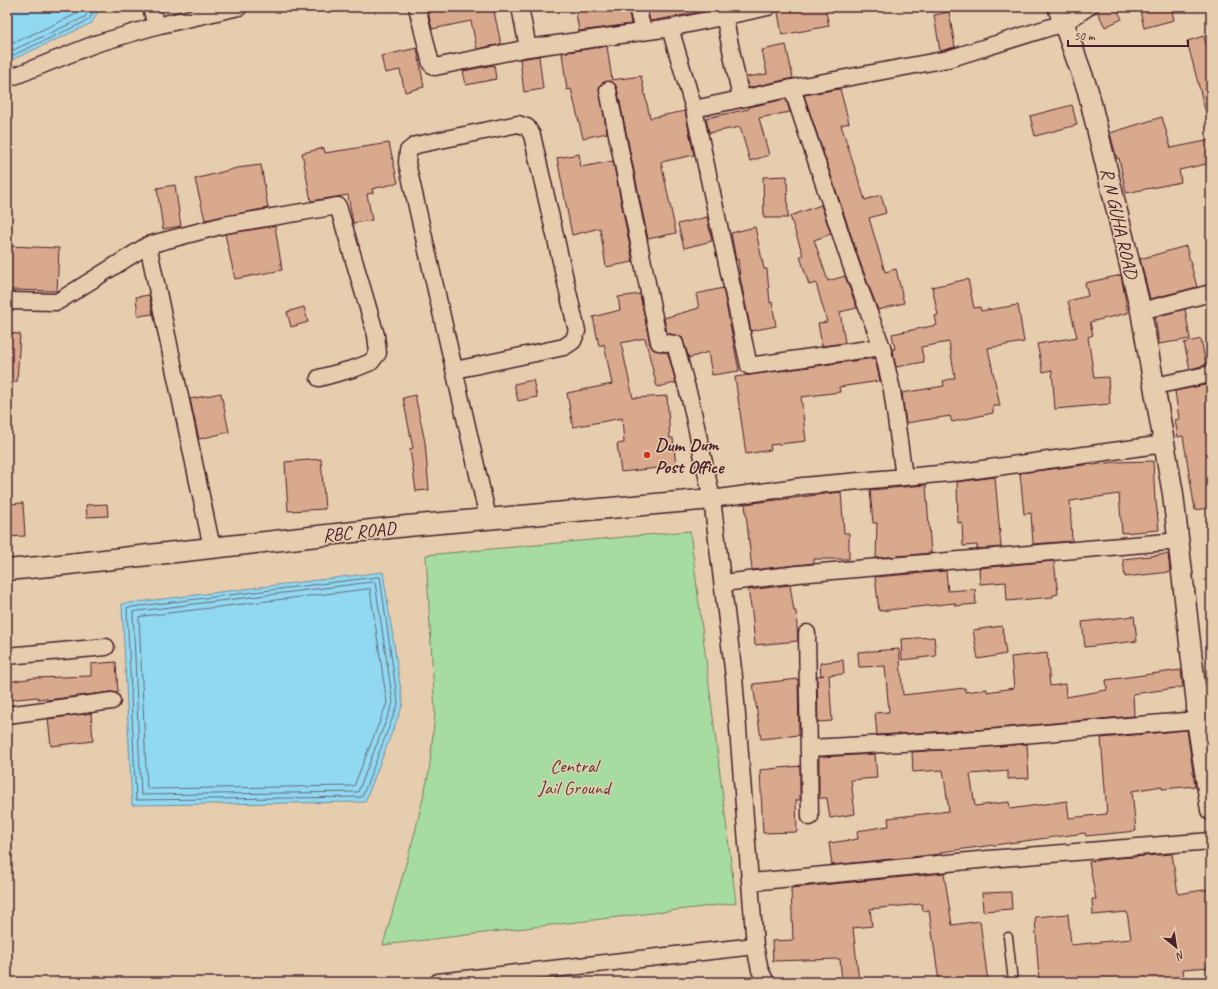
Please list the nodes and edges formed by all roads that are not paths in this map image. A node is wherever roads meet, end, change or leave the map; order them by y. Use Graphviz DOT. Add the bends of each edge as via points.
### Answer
graph roads {
  1 [pos="151,7"];
  2 [pos="239,7"];
  3 [pos="417,7"];
  4 [pos="520,7"];
  5 [pos="638,7"];
  6 [pos="768,7"];
  7 [pos="1088,7"];
  8 [pos="724,15"];
  9 [pos="1061,15"];
  10 [pos="156,26"];
  11 [pos="670,28"];
  12 [pos="643,31"];
  13 [pos="528,48"];
  14 [pos="7,79"];
  15 [pos="792,88"];
  16 [pos="608,90"];
  17 [pos="741,99"];
  18 [pos="694,109"];
  19 [pos="148,245"];
  20 [pos="1211,293"];
  21 [pos="7,301"];
  22 [pos="1141,311"];
  23 [pos="882,347"];
  24 [pos="454,370"];
  25 [pos="1211,374"];
  26 [pos="319,378"];
  27 [pos="1155,386"];
  28 [pos="1164,444"];
  29 [pos="904,477"];
  30 [pos="712,499"];
  31 [pos="488,518"];
  32 [pos="1179,541"];
  33 [pos="212,548"];
  34 [pos="7,570"];
  35 [pos="723,583"];
  36 [pos="807,633"];
  37 [pos="106,647"];
  38 [pos="7,656"];
  39 [pos="112,701"];
  40 [pos="7,715"];
  41 [pos="1197,720"];
  42 [pos="810,748"];
  43 [pos="1208,770"];
  44 [pos="1211,810"];
  45 [pos="810,817"];
  46 [pos="1211,841"];
  47 [pos="751,882"];
  48 [pos="1008,937"];
  49 [pos="755,946"];
  50 [pos="438,982"];
  51 [pos="766,982"];
  52 [pos="1013,982"];
  1 -- 10 [label="street"];
  2 -- 10 [label="street"];
  3 -- 13 [label="street" via="431,64 435,67"];
  4 -- 13 [label="street"];
  5 -- 12 [label="street"];
  6 -- 8 [label="street"];
  7 -- 9 [label="street"];
  8 -- 11 [label="street"];
  8 -- 17 [label="street"];
  9 -- 15 [label="street" via="948,59"];
  9 -- 22 [label="street, R N GUHA ROAD" via="1088,91"];
  10 -- 14 [label="street" via="96,44"];
  11 -- 12 [label="street"];
  11 -- 18 [label="street"];
  12 -- 13 [label="street"];
  15 -- 17 [label="street"];
  15 -- 23 [label="street" via="852,268"];
  16 -- 30 [label="street" via="659,342 675,344"];
  17 -- 18 [label="street"];
  18 -- 23 [label="street" via="748,366"];
  19 -- 21 [label="street" via="57,302"];
  19 -- 26 [label="street" via="224,225 338,206 376,335 378,353 371,362"];
  19 -- 33 [label="street"];
  20 -- 22 [label="street"];
  22 -- 27 [label="street, R N GUHA ROAD"];
  23 -- 29 [label="street" via="892,390"];
  24 -- 24 [label="street" via="407,163 408,152 416,145 518,124 527,127 532,135 577,331 573,341 564,347"];
  24 -- 31 [label="street"];
  25 -- 27 [label="street"];
  27 -- 28 [label="street, R N GUHA ROAD"];
  28 -- 29 [label="street" via="961,472"];
  28 -- 32 [label="street, R N GUHA ROAD"];
  29 -- 30 [label="street" via="803,486"];
  30 -- 31 [label="street, RBC ROAD"];
  30 -- 35 [label="street"];
  31 -- 33 [label="street, RBC ROAD"];
  32 -- 35 [label="street" via="798,574"];
  32 -- 41 [label="street, R N GUHA ROAD"];
  33 -- 34 [label="street, RBC ROAD"];
  35 -- 47 [label="street" via="734,677"];
  36 -- 42 [label="street"];
  37 -- 38 [label="street"];
  39 -- 40 [label="street"];
  41 -- 42 [label="street" via="976,739"];
  41 -- 43 [label="street, R N GUHA ROAD"];
  42 -- 45 [label="street"];
  43 -- 44 [label="street, R N GUHA ROAD"];
  46 -- 47 [label="street"];
  47 -- 49 [label="street"];
  48 -- 52 [label="lane"];
  49 -- 50 [label="street"];
  49 -- 51 [label="street" via="760,970"];
}
